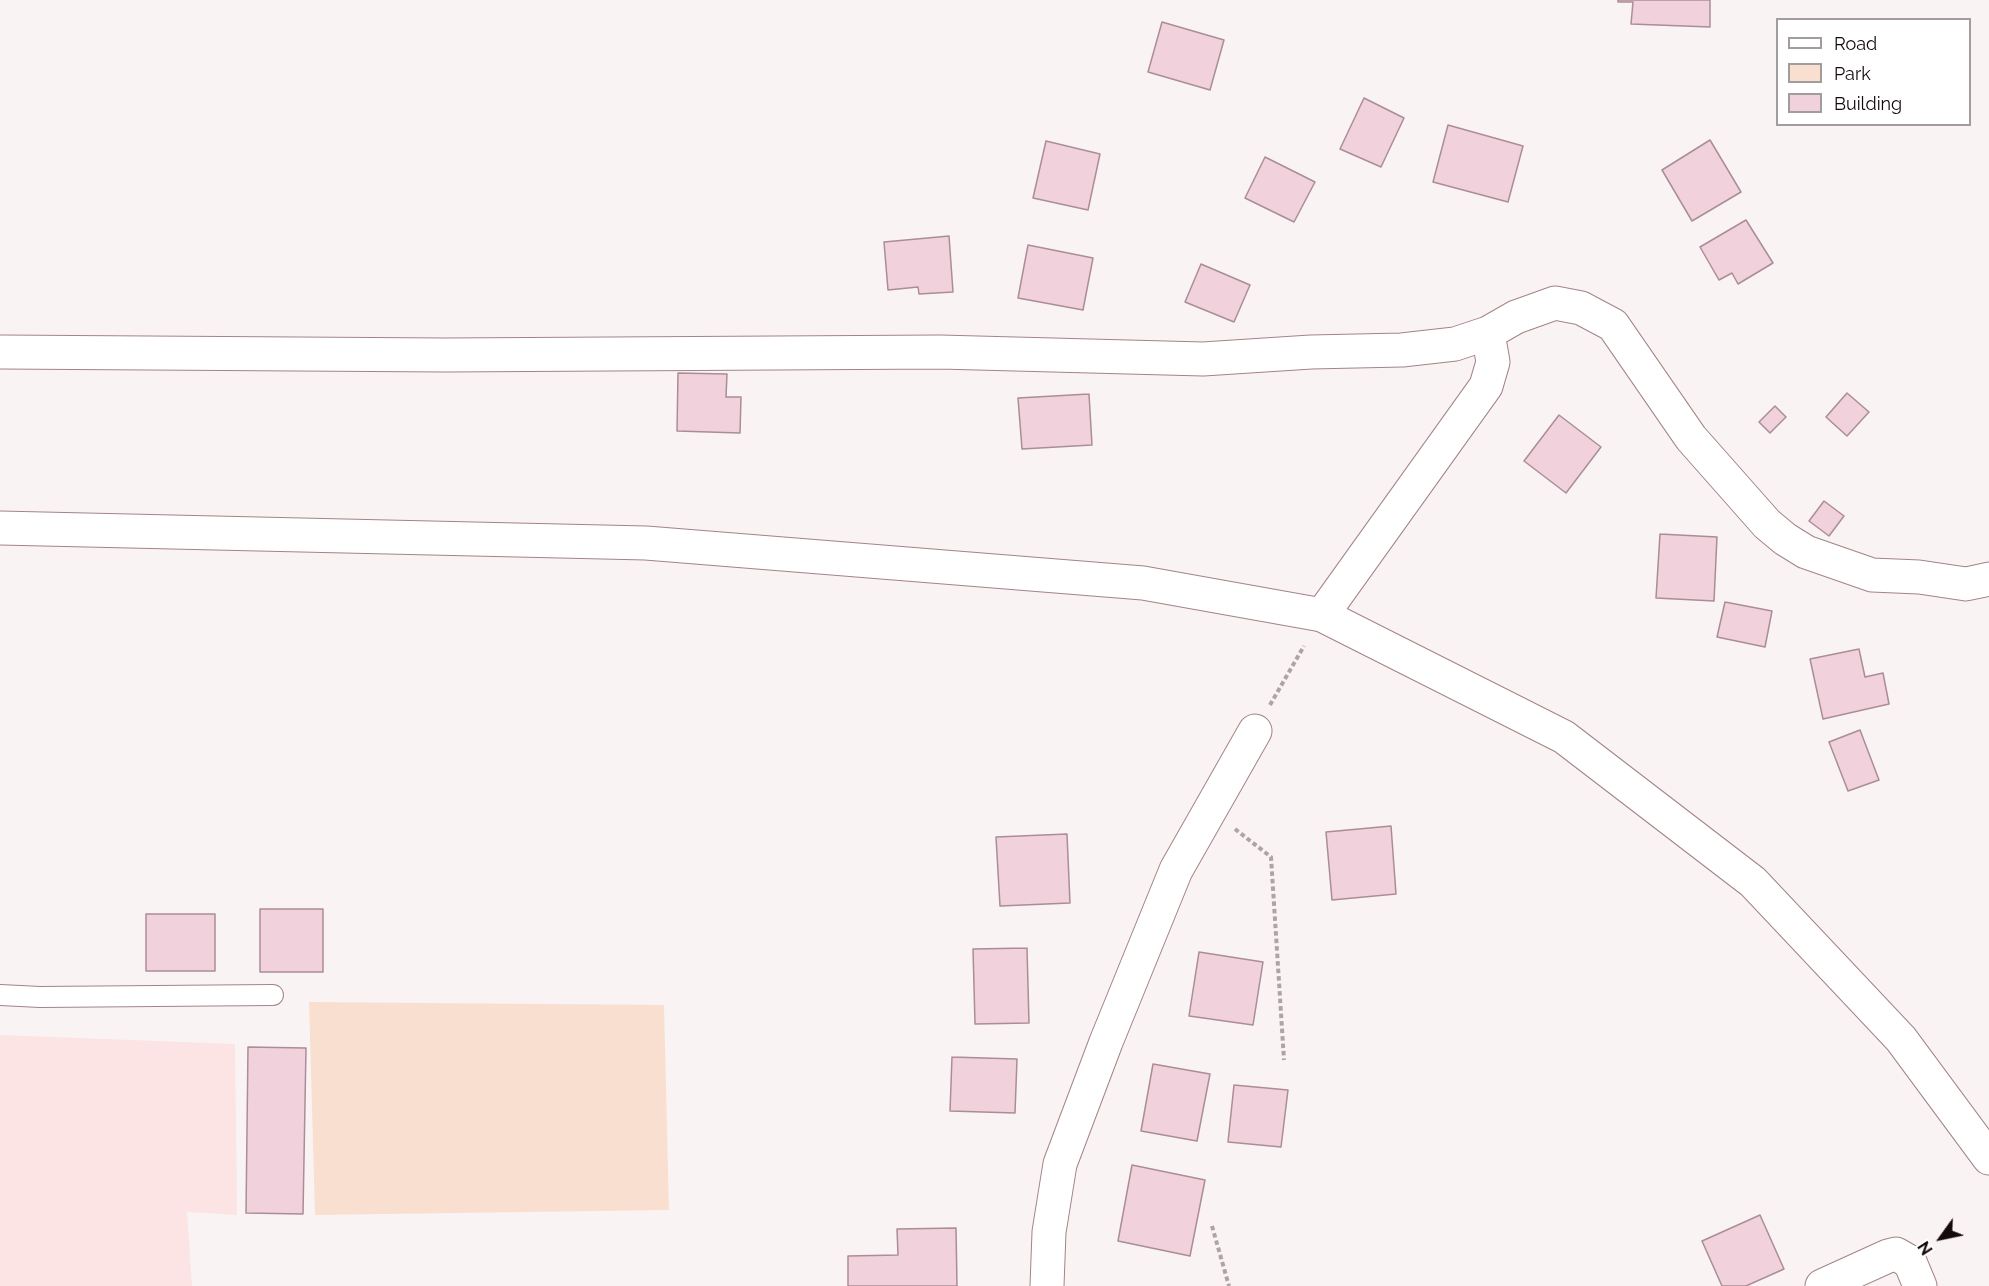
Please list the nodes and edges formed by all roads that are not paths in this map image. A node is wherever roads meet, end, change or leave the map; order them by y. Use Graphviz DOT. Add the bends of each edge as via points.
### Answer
graph roads {
  1 [pos="1488,333"];
  2 [pos="0,352"];
  3 [pos="0,528"];
  4 [pos="1989,579"];
  5 [pos="1322,615"];
  6 [pos="1255,731"];
  7 [pos="0,995"];
  8 [pos="273,995"];
  9 [pos="1989,1158"];
  10 [pos="1047,1286"];
  11 [pos="1822,1286"];
  12 [pos="1920,1286"];
  1 -- 2 [label="street" via="1455,344 1402,350 1203,359 940,352"];
  1 -- 4 [label="street" via="1516,317 1555,303 1581,308 1613,325 1691,438 1785,539 1806,552 1872,575 1966,584"];
  1 -- 5 [label="street" via="1493,362 1486,386"];
  3 -- 5 [label="street" via="646,543 1143,583"];
  5 -- 9 [label="street" via="1564,737 1753,882 1901,1039"];
  6 -- 10 [label="street" via="1176,870 1060,1164 1049,1232"];
  7 -- 8 [label="lane"];
  11 -- 12 [label="street" via="1896,1254 1910,1262"];
}
